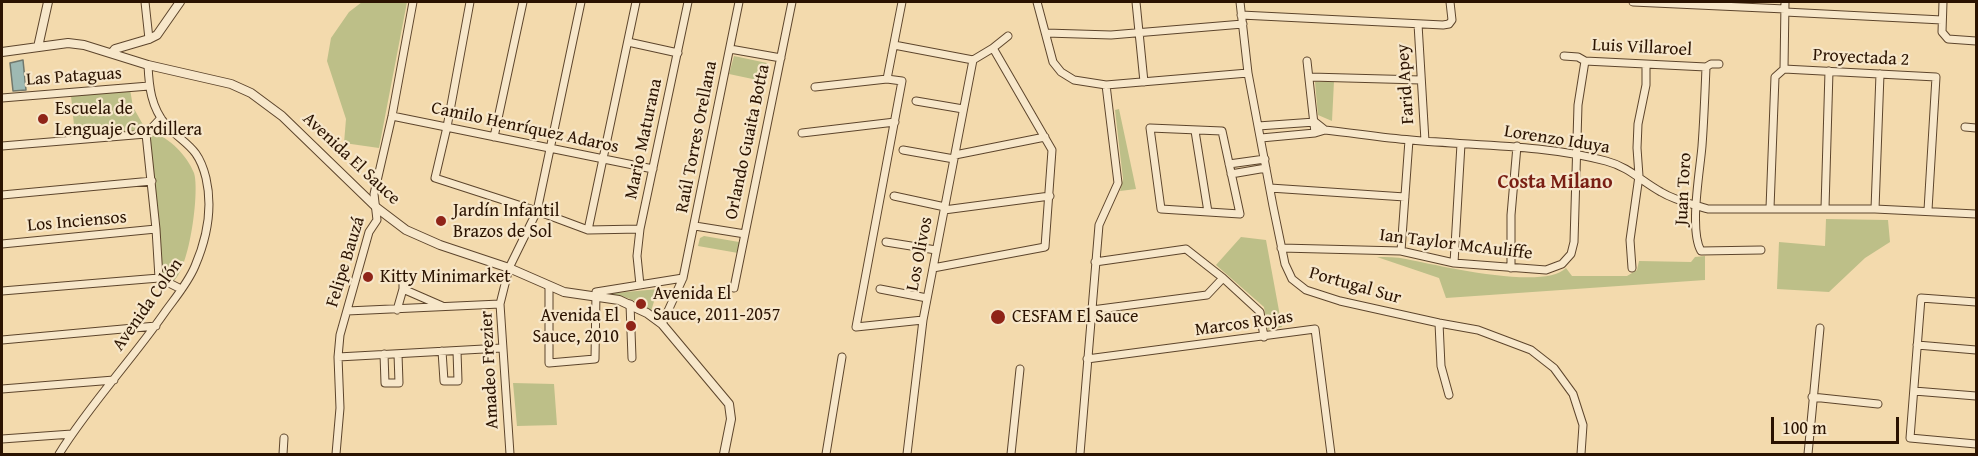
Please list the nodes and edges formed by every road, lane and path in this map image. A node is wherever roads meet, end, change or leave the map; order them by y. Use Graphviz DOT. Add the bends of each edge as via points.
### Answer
graph roads {
  1 [pos="48,2"];
  2 [pos="145,2"];
  3 [pos="180,2"];
  4 [pos="413,2"];
  5 [pos="470,2"];
  6 [pos="523,2"];
  7 [pos="581,2"];
  8 [pos="636,2"];
  9 [pos="688,2"];
  10 [pos="739,2"];
  11 [pos="792,2"];
  12 [pos="902,2"];
  13 [pos="1037,2"];
  14 [pos="1136,2"];
  15 [pos="1240,2"];
  16 [pos="1450,2"];
  17 [pos="1633,2"];
  18 [pos="1943,2"];
  19 [pos="1745,4"];
  20 [pos="1785,7"];
  21 [pos="1241,15"];
  22 [pos="1942,20"];
  23 [pos="1243,24"];
  24 [pos="1418,24"];
  25 [pos="1046,33"];
  26 [pos="1140,33"];
  27 [pos="1008,36"];
  28 [pos="149,39"];
  29 [pos="1977,40"];
  30 [pos="628,42"];
  31 [pos="894,45"];
  32 [pos="38,47"];
  33 [pos="993,48"];
  34 [pos="730,49"];
  35 [pos="2,52"];
  36 [pos="112,53"];
  37 [pos="678,53"];
  38 [pos="1564,56"];
  39 [pos="781,58"];
  40 [pos="973,60"];
  41 [pos="1307,61"];
  42 [pos="1586,61"];
  43 [pos="1719,64"];
  44 [pos="148,65"];
  45 [pos="1646,65"];
  46 [pos="1706,67"];
  47 [pos="1784,69"];
  48 [pos="1829,71"];
  49 [pos="1248,73"];
  50 [pos="1880,74"];
  51 [pos="1310,77"];
  52 [pos="887,79"];
  53 [pos="1421,80"];
  54 [pos="1143,82"];
  55 [pos="1106,85"];
  56 [pos="149,86"];
  57 [pos="815,87"];
  58 [pos="2,98"];
  59 [pos="916,101"];
  60 [pos="963,109"];
  61 [pos="392,116"];
  62 [pos="161,118"];
  63 [pos="895,122"];
  64 [pos="1315,122"];
  65 [pos="1258,126"];
  66 [pos="447,127"];
  67 [pos="1965,128"];
  68 [pos="1977,128"];
  69 [pos="1325,130"];
  70 [pos="1194,131"];
  71 [pos="146,134"];
  72 [pos="802,134"];
  73 [pos="1315,134"];
  74 [pos="495,137"];
  75 [pos="1045,137"];
  76 [pos="1261,138"];
  77 [pos="1409,140"];
  78 [pos="1425,141"];
  79 [pos="1461,144"];
  80 [pos="2,146"];
  81 [pos="1517,146"];
  82 [pos="549,148"];
  83 [pos="903,150"];
  84 [pos="1578,155"];
  85 [pos="954,157"];
  86 [pos="603,159"];
  87 [pos="1265,159"];
  88 [pos="1229,164"];
  89 [pos="1266,168"];
  90 [pos="653,169"];
  91 [pos="1231,174"];
  92 [pos="1639,176"];
  93 [pos="152,181"];
  94 [pos="1270,188"];
  95 [pos="2,195"];
  96 [pos="894,196"];
  97 [pos="1050,196"];
  98 [pos="1404,197"];
  99 [pos="1697,206"];
  100 [pos="377,208"];
  101 [pos="944,208"];
  102 [pos="1770,208"];
  103 [pos="1825,208"];
  104 [pos="1875,208"];
  105 [pos="1928,210"];
  106 [pos="537,211"];
  107 [pos="1208,212"];
  108 [pos="1977,214"];
  109 [pos="695,226"];
  110 [pos="156,229"];
  111 [pos="640,229"];
  112 [pos="588,230"];
  113 [pos="745,234"];
  114 [pos="886,242"];
  115 [pos="2,244"];
  116 [pos="1281,248"];
  117 [pos="936,250"];
  118 [pos="1761,250"];
  119 [pos="1401,251"];
  120 [pos="1095,262"];
  121 [pos="1454,263"];
  122 [pos="509,268"];
  123 [pos="933,268"];
  124 [pos="1511,268"];
  125 [pos="1632,268"];
  126 [pos="404,277"];
  127 [pos="159,278"];
  128 [pos="683,278"];
  129 [pos="1223,278"];
  130 [pos="640,285"];
  131 [pos="549,286"];
  132 [pos="734,288"];
  133 [pos="403,289"];
  134 [pos="880,289"];
  135 [pos="181,290"];
  136 [pos="2,291"];
  137 [pos="596,297"];
  138 [pos="927,298"];
  139 [pos="1977,302"];
  140 [pos="500,304"];
  141 [pos="630,304"];
  142 [pos="446,307"];
  143 [pos="397,310"];
  144 [pos="1092,310"];
  145 [pos="347,311"];
  146 [pos="923,320"];
  147 [pos="1439,323"];
  148 [pos="662,324"];
  149 [pos="156,326"];
  150 [pos="1820,328"];
  151 [pos="1264,337"];
  152 [pos="2,340"];
  153 [pos="1917,345"];
  154 [pos="502,348"];
  155 [pos="1977,350"];
  156 [pos="442,351"];
  157 [pos="457,351"];
  158 [pos="384,354"];
  159 [pos="398,354"];
  160 [pos="338,357"];
  161 [pos="842,357"];
  162 [pos="632,358"];
  163 [pos="1087,359"];
  164 [pos="1020,369"];
  165 [pos="114,380"];
  166 [pos="2,390"];
  167 [pos="1914,391"];
  168 [pos="1449,394"];
  169 [pos="1977,396"];
  170 [pos="1812,397"];
  171 [pos="1878,404"];
  172 [pos="72,434"];
  173 [pos="284,438"];
  174 [pos="2,439"];
  175 [pos="1977,444"];
  176 [pos="59,454"];
  177 [pos="283,454"];
  178 [pos="336,454"];
  179 [pos="510,454"];
  180 [pos="724,454"];
  181 [pos="826,454"];
  182 [pos="907,454"];
  183 [pos="1011,454"];
  184 [pos="1080,454"];
  185 [pos="1331,454"];
  186 [pos="1581,454"];
  187 [pos="1808,454"];
  1 -- 32 [label="street"];
  2 -- 28 [label="street"];
  3 -- 28 [label="street"];
  4 -- 61 [label="street, Felipe Bauzá"];
  5 -- 66 [label="street"];
  6 -- 74 [label="street"];
  7 -- 82 [label="street, Amadeo Frezier"];
  8 -- 30 [label="street"];
  9 -- 37 [label="street, Mario Maturana"];
  10 -- 34 [label="street, Raúl Torres Orellana"];
  11 -- 39 [label="street, Orlando Guaita Botta"];
  12 -- 31 [label="street"];
  13 -- 25 [label="street"];
  14 -- 26 [label="street"];
  15 -- 21 [label="street, Portugal Sur"];
  16 -- 24 [label="street" via="1449,24"];
  17 -- 19 [label="street"];
  18 -- 22 [label="street"];
  19 -- 20 [label="street"];
  20 -- 22 [label="street"];
  20 -- 47 [label="street"];
  21 -- 23 [label="street, Portugal Sur"];
  21 -- 24 [label="street"];
  22 -- 29 [label="street" via="1946,38"];
  23 -- 26 [label="street"];
  23 -- 49 [label="street, Portugal Sur"];
  24 -- 53 [label="street, Farid Apey"];
  25 -- 26 [label="street"];
  25 -- 55 [label="street" via="1051,57 1061,72 1074,80"];
  26 -- 54 [label="street"];
  27 -- 33 [label="street"];
  28 -- 36 [label="street"];
  30 -- 37 [label="street"];
  30 -- 86 [label="street"];
  31 -- 40 [label="street"];
  31 -- 52 [label="street"];
  32 -- 35 [label="street, Avenida El Sauce"];
  32 -- 36 [label="street, Avenida El Sauce" via="68,43"];
  33 -- 40 [label="street"];
  33 -- 75 [label="street"];
  34 -- 39 [label="street"];
  34 -- 109 [label="street, Raúl Torres Orellana"];
  36 -- 44 [label="street, Avenida El Sauce"];
  37 -- 90 [label="street, Mario Maturana"];
  38 -- 42 [label="street, Luis Villaroel"];
  39 -- 113 [label="street, Orlando Guaita Botta"];
  40 -- 60 [label="street, Los Olivos"];
  41 -- 51 [label="street"];
  42 -- 45 [label="street, Luis Villaroel"];
  42 -- 84 [label="street, Ian Taylor McAuliffe" via="1578,105"];
  43 -- 46 [label="street, Luis Villaroel"];
  44 -- 56 [label="street, Avenida Colón"];
  44 -- 100 [label="street, Avenida El Sauce" via="214,79 251,93 282,116"];
  45 -- 46 [label="street, Luis Villaroel"];
  45 -- 92 [label="street" via="1638,124"];
  46 -- 99 [label="street, Juan Toro"];
  47 -- 48 [label="street, Proyectada 2"];
  47 -- 102 [label="street" via="1775,78"];
  48 -- 50 [label="street, Proyectada 2"];
  48 -- 103 [label="street"];
  49 -- 54 [label="street"];
  49 -- 65 [label="street, Portugal Sur"];
  50 -- 104 [label="street"];
  50 -- 105 [label="street, Proyectada 2" via="1936,77"];
  51 -- 53 [label="street"];
  51 -- 64 [label="street"];
  52 -- 57 [label="street"];
  52 -- 63 [label="street" via="902,81"];
  53 -- 78 [label="street, Farid Apey"];
  54 -- 55 [label="street"];
  55 -- 120 [label="street" via="1118,183 1099,225"];
  56 -- 58 [label="street, Las Pataguas"];
  56 -- 62 [label="street, Avenida Colón"];
  59 -- 60 [label="street"];
  60 -- 85 [label="street, Los Olivos"];
  61 -- 66 [label="street, Camilo Henríquez Adaros"];
  61 -- 100 [label="street, Felipe Bauzá" via="374,194"];
  62 -- 71 [label="street"];
  62 -- 135 [label="street, Avenida Colón" via="196,151 209,192 204,239 195,267"];
  63 -- 72 [label="street"];
  63 -- 146 [label="street" via="856,327"];
  64 -- 65 [label="street"];
  64 -- 69 [label="street"];
  64 -- 73 [label="street"];
  65 -- 76 [label="street, Portugal Sur"];
  66 -- 74 [label="street, Camilo Henríquez Adaros"];
  66 -- 106 [label="street" via="435,178"];
  67 -- 68 [label="street"];
  69 -- 73 [label="street, Lorenzo Iduya"];
  69 -- 77 [label="street, Lorenzo Iduya"];
  70 -- 88 [label="street" via="1222,131"];
  70 -- 107 [label="street"];
  70 -- 107 [label="street" via="1150,128 1161,209"];
  71 -- 80 [label="street"];
  71 -- 93 [label="street"];
  73 -- 76 [label="street, Lorenzo Iduya"];
  74 -- 82 [label="street, Camilo Henríquez Adaros"];
  75 -- 85 [label="street"];
  75 -- 97 [label="street" via="1052,150"];
  76 -- 87 [label="street, Portugal Sur"];
  77 -- 78 [label="street, Lorenzo Iduya"];
  77 -- 98 [label="street, Farid Apey"];
  78 -- 79 [label="street, Lorenzo Iduya"];
  79 -- 81 [label="street, Lorenzo Iduya"];
  79 -- 121 [label="street"];
  81 -- 84 [label="street, Lorenzo Iduya"];
  81 -- 124 [label="street"];
  82 -- 86 [label="street, Camilo Henríquez Adaros"];
  82 -- 106 [label="street, Amadeo Frezier"];
  83 -- 85 [label="street"];
  84 -- 92 [label="street, Lorenzo Iduya" via="1609,162"];
  84 -- 124 [label="street, Ian Taylor McAuliffe" via="1571,254 1562,264 1546,270"];
  85 -- 101 [label="street, Los Olivos"];
  86 -- 90 [label="street, Camilo Henríquez Adaros"];
  86 -- 112 [label="street"];
  87 -- 88 [label="street"];
  87 -- 89 [label="street, Portugal Sur"];
  88 -- 91 [label="street"];
  89 -- 91 [label="street"];
  89 -- 94 [label="street, Portugal Sur"];
  90 -- 111 [label="street, Mario Maturana"];
  91 -- 107 [label="street" via="1240,214"];
  92 -- 99 [label="street, Lorenzo Iduya" via="1664,194"];
  92 -- 125 [label="street" via="1631,232"];
  93 -- 95 [label="street"];
  93 -- 110 [label="street"];
  94 -- 98 [label="street"];
  94 -- 116 [label="street, Portugal Sur"];
  96 -- 101 [label="street"];
  97 -- 101 [label="street"];
  97 -- 123 [label="street" via="1045,247"];
  98 -- 119 [label="street, Farid Apey"];
  99 -- 102 [label="street, Lorenzo Iduya"];
  99 -- 118 [label="street, Juan Toro" via="1697,243 1701,251"];
  100 -- 122 [label="street, Avenida El Sauce" via="429,241"];
  100 -- 145 [label="street, Felipe Bauzá" via="377,220 369,232"];
  101 -- 117 [label="street, Los Olivos"];
  102 -- 103 [label="street, Lorenzo Iduya"];
  103 -- 104 [label="street, Lorenzo Iduya"];
  104 -- 105 [label="street, Lorenzo Iduya"];
  105 -- 108 [label="street, Lorenzo Iduya"];
  106 -- 112 [label="street"];
  106 -- 122 [label="street, Amadeo Frezier"];
  109 -- 113 [label="street"];
  109 -- 128 [label="street, Raúl Torres Orellana"];
  110 -- 115 [label="street, Los Inciensos"];
  110 -- 127 [label="street"];
  111 -- 112 [label="street"];
  111 -- 130 [label="street, Mario Maturana"];
  113 -- 132 [label="street, Orlando Guaita Botta"];
  114 -- 117 [label="street"];
  116 -- 119 [label="street, Ian Taylor McAuliffe"];
  116 -- 147 [label="street, Portugal Sur" via="1289,274 1306,290"];
  117 -- 123 [label="street, Los Olivos"];
  119 -- 121 [label="street, Ian Taylor McAuliffe"];
  120 -- 129 [label="street" via="1186,249"];
  120 -- 144 [label="street"];
  121 -- 124 [label="street, Ian Taylor McAuliffe"];
  122 -- 131 [label="street, Avenida El Sauce"];
  122 -- 140 [label="street, Amadeo Frezier"];
  123 -- 138 [label="street, Los Olivos"];
  126 -- 133 [label="street"];
  127 -- 135 [label="street"];
  127 -- 136 [label="street"];
  128 -- 130 [label="street"];
  128 -- 148 [label="street, Raúl Torres Orellana"];
  129 -- 144 [label="street" via="1207,295"];
  129 -- 151 [label="street" via="1260,312"];
  130 -- 137 [label="street" via="596,292"];
  131 -- 137 [label="street, Avenida El Sauce"];
  131 -- 137 [label="street" via="549,363 595,359"];
  133 -- 142 [label="street"];
  133 -- 143 [label="street"];
  134 -- 138 [label="street"];
  135 -- 149 [label="street, Avenida Colón"];
  137 -- 141 [label="street, Avenida El Sauce"];
  138 -- 146 [label="street, Los Olivos"];
  139 -- 153 [label="street" via="1921,298"];
  140 -- 142 [label="street"];
  140 -- 154 [label="street, Amadeo Frezier"];
  141 -- 148 [label="street, Avenida El Sauce"];
  141 -- 162 [label="street"];
  142 -- 143 [label="street"];
  143 -- 145 [label="street"];
  144 -- 163 [label="street"];
  145 -- 160 [label="street, Felipe Bauzá"];
  146 -- 182 [label="street, Los Olivos"];
  147 -- 168 [label="street" via="1441,366"];
  147 -- 186 [label="street, Portugal Sur" via="1478,330 1531,350 1547,361 1567,384 1577,404 1583,425"];
  148 -- 180 [label="street, Avenida El Sauce" via="729,404 732,414"];
  149 -- 152 [label="street"];
  149 -- 165 [label="street, Avenida Colón"];
  150 -- 170 [label="street"];
  151 -- 163 [label="street, Marcos Rojas"];
  151 -- 185 [label="street, Marcos Rojas" via="1315,329"];
  153 -- 155 [label="street"];
  153 -- 167 [label="street"];
  154 -- 157 [label="street"];
  154 -- 179 [label="street, Amadeo Frezier"];
  156 -- 157 [label="street"];
  156 -- 157 [label="street" via="444,381 458,381"];
  156 -- 159 [label="street"];
  158 -- 159 [label="street"];
  158 -- 159 [label="street" via="386,383 399,383"];
  158 -- 160 [label="street"];
  160 -- 178 [label="street, Felipe Bauzá" via="340,408"];
  161 -- 181 [label="street"];
  163 -- 184 [label="street"];
  164 -- 183 [label="street"];
  165 -- 166 [label="street"];
  165 -- 172 [label="street, Avenida Colón"];
  167 -- 169 [label="street"];
  167 -- 175 [label="street" via="1910,438"];
  170 -- 171 [label="street"];
  170 -- 187 [label="street"];
  172 -- 174 [label="street"];
  172 -- 176 [label="street, Avenida Colón"];
  173 -- 177 [label="street"];
}
